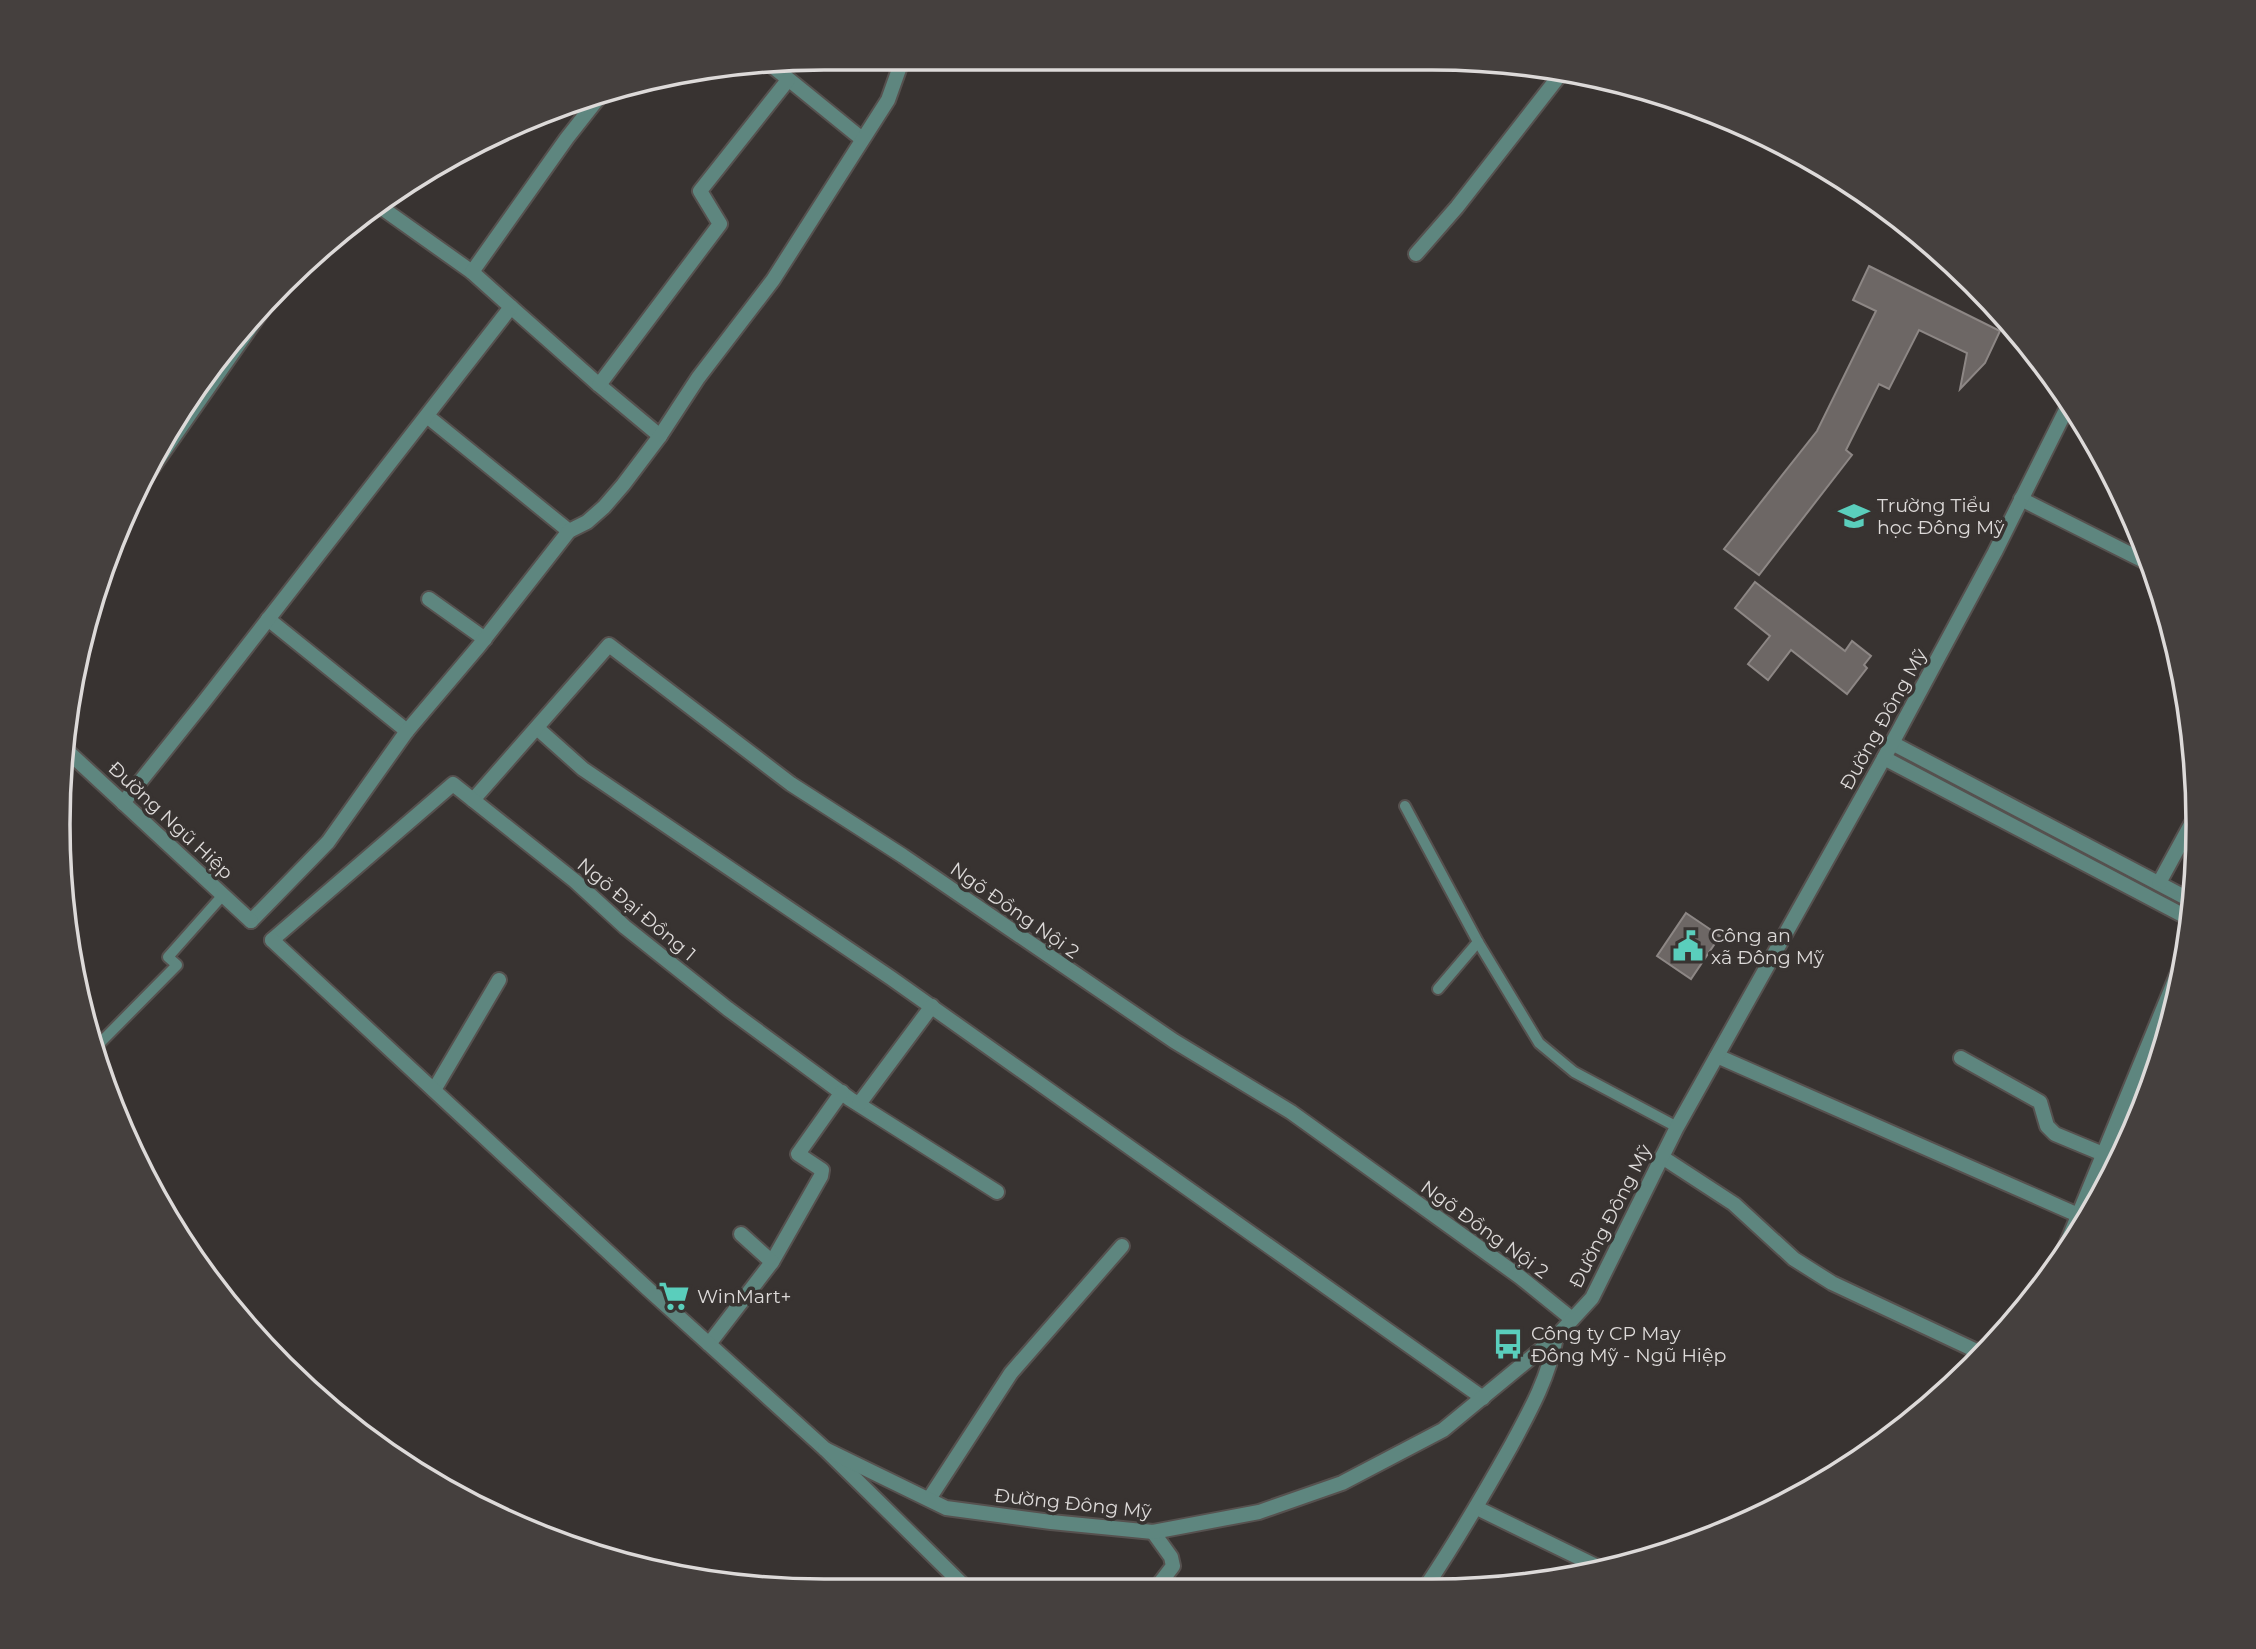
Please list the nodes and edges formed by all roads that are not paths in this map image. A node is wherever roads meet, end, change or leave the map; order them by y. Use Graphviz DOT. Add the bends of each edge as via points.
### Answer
graph roads {
  1 [pos="898,70"];
  2 [pos="779,72"];
  3 [pos="788,80"];
  4 [pos="1556,80"];
  5 [pos="592,107"];
  6 [pos="862,139"];
  7 [pos="386,211"];
  8 [pos="1416,254"];
  9 [pos="471,272"];
  10 [pos="511,307"];
  11 [pos="230,360"];
  12 [pos="598,386"];
  13 [pos="2064,413"];
  14 [pos="426,415"];
  15 [pos="184,426"];
  16 [pos="660,436"];
  17 [pos="2021,499"];
  18 [pos="569,531"];
  19 [pos="2137,557"];
  20 [pos="429,598"];
  21 [pos="268,619"];
  22 [pos="485,639"];
  23 [pos="537,728"];
  24 [pos="407,731"];
  25 [pos="1892,743"];
  26 [pos="73,757"];
  27 [pos="1884,758"];
  28 [pos="473,800"];
  29 [pos="123,803"];
  30 [pos="1405,806"];
  31 [pos="2186,835"];
  32 [pos="2160,883"];
  33 [pos="223,895"];
  34 [pos="2182,895"];
  35 [pos="2181,914"];
  36 [pos="1478,942"];
  37 [pos="499,980"];
  38 [pos="1438,989"];
  39 [pos="932,1006"];
  40 [pos="2163,1010"];
  41 [pos="102,1041"];
  42 [pos="1717,1056"];
  43 [pos="1961,1058"];
  44 [pos="2131,1086"];
  45 [pos="434,1090"];
  46 [pos="2138,1090"];
  47 [pos="842,1092"];
  48 [pos="859,1104"];
  49 [pos="1677,1127"];
  50 [pos="2103,1154"];
  51 [pos="1662,1157"];
  52 [pos="998,1192"];
  53 [pos="2080,1210"];
  54 [pos="2078,1215"];
  55 [pos="741,1234"];
  56 [pos="1122,1246"];
  57 [pos="772,1262"];
  58 [pos="1572,1319"];
  59 [pos="1556,1337"];
  60 [pos="709,1344"];
  61 [pos="1973,1349"];
  62 [pos="1483,1398"];
  63 [pos="825,1449"];
  64 [pos="929,1499"];
  65 [pos="1477,1508"];
  66 [pos="1153,1532"];
  67 [pos="1589,1563"];
  68 [pos="958,1579"];
  69 [pos="1163,1579"];
  70 [pos="1431,1579"];
  1 -- 6 [label="street" via="888,100"];
  2 -- 3 [label="street"];
  3 -- 6 [label="street"];
  3 -- 12 [label="street" via="700,191 720,224"];
  4 -- 8 [label="street"];
  5 -- 9 [label="street"];
  6 -- 16 [label="street" via="773,280"];
  7 -- 9 [label="street"];
  9 -- 10 [label="street"];
  10 -- 12 [label="street"];
  10 -- 14 [label="street"];
  11 -- 15 [label="lane"];
  12 -- 16 [label="street"];
  13 -- 17 [label="street, Đường Đông Mỹ"];
  14 -- 18 [label="street"];
  14 -- 21 [label="street"];
  16 -- 18 [label="street" via="604,507"];
  17 -- 19 [label="street"];
  17 -- 25 [label="street, Đường Đông Mỹ"];
  18 -- 22 [label="street"];
  20 -- 22 [label="street"];
  21 -- 24 [label="street"];
  21 -- 29 [label="street"];
  22 -- 24 [label="street"];
  23 -- 28 [label="street, Ngõ Đồng Nội 2"];
  23 -- 39 [label="street" via="583,769"];
  23 -- 58 [label="street, Ngõ Đồng Nội 2" via="609,645 791,784 1174,1041 1291,1112"];
  24 -- 33 [label="street, Đường Ngũ Hiệp" via="328,842 251,921"];
  25 -- 27 [label="street, Đường Đông Mỹ"];
  25 -- 32 [label="street"];
  26 -- 29 [label="street, Đường Ngũ Hiệp"];
  27 -- 35 [label="street"];
  27 -- 42 [label="street, Đường Đông Mỹ"];
  28 -- 45 [label="street, Ngõ Đại Đồng 1" via="453,784 272,940"];
  28 -- 47 [label="street, Ngõ Đại Đồng 1" via="707,993"];
  29 -- 33 [label="street, Đường Ngũ Hiệp"];
  30 -- 36 [label="lane"];
  31 -- 32 [label="street"];
  32 -- 34 [label="street"];
  33 -- 41 [label="lane" via="168,957 177,965"];
  36 -- 38 [label="lane"];
  36 -- 49 [label="lane" via="1539,1043 1574,1072"];
  37 -- 45 [label="street"];
  39 -- 48 [label="street"];
  39 -- 62 [label="street"];
  40 -- 44 [label="street"];
  42 -- 49 [label="street, Đường Đông Mỹ"];
  42 -- 54 [label="street"];
  43 -- 50 [label="street" via="2040,1102 2047,1126 2055,1134"];
  44 -- 46 [label="lane"];
  44 -- 50 [label="street"];
  45 -- 60 [label="street"];
  47 -- 48 [label="street, Ngõ Đại Đồng 1"];
  47 -- 57 [label="street" via="798,1154 819,1167 821,1177"];
  48 -- 52 [label="street, Ngõ Đại Đồng 1"];
  49 -- 51 [label="street, Đường Đông Mỹ"];
  50 -- 53 [label="street"];
  51 -- 58 [label="street, Đường Đông Mỹ" via="1592,1298"];
  51 -- 61 [label="street" via="1734,1204 1794,1259 1832,1283"];
  55 -- 57 [label="street"];
  56 -- 64 [label="street" via="1011,1373"];
  57 -- 60 [label="street"];
  58 -- 59 [label="street, Đường Đông Mỹ"];
  59 -- 62 [label="street, Đường Đông Mỹ"];
  59 -- 65 [label="street" via="1540,1392"];
  60 -- 63 [label="street"];
  62 -- 66 [label="street, Đường Đông Mỹ" via="1443,1430 1342,1483 1259,1512"];
  63 -- 64 [label="street, Đường Đông Mỹ"];
  63 -- 68 [label="street"];
  64 -- 66 [label="street, Đường Đông Mỹ" via="946,1508"];
  65 -- 67 [label="street"];
  65 -- 70 [label="street"];
  66 -- 69 [label="street" via="1173,1566"];
}
